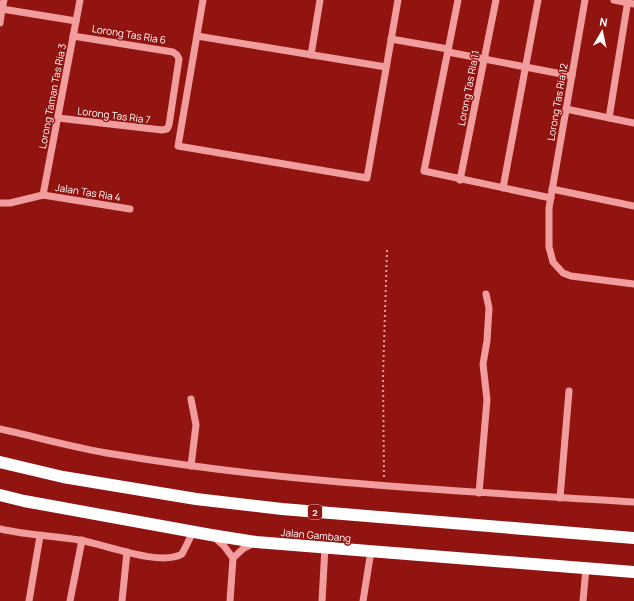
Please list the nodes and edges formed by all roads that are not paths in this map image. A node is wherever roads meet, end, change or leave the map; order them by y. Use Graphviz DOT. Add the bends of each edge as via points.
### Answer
graph roads {
  1 [pos="4,0"];
  2 [pos="80,0"];
  3 [pos="203,0"];
  4 [pos="320,0"];
  5 [pos="398,0"];
  6 [pos="458,0"];
  7 [pos="496,0"];
  8 [pos="538,0"];
  9 [pos="586,0"];
  10 [pos="614,0"];
  11 [pos="630,2"];
  12 [pos="1,7"];
  13 [pos="76,21"];
  14 [pos="0,24"];
  15 [pos="73,36"];
  16 [pos="197,36"];
  17 [pos="391,39"];
  18 [pos="448,51"];
  19 [pos="311,55"];
  20 [pos="484,60"];
  21 [pos="386,67"];
  22 [pos="526,67"];
  23 [pos="572,76"];
  24 [pos="566,109"];
  25 [pos="58,118"];
  26 [pos="609,118"];
  27 [pos="634,123"];
  28 [pos="167,129"];
  29 [pos="460,180"];
  30 [pos="503,188"];
  31 [pos="552,189"];
  32 [pos="43,195"];
  33 [pos="551,198"];
  34 [pos="0,203"];
  35 [pos="634,206"];
  36 [pos="130,209"];
  37 [pos="634,284"];
  38 [pos="486,294"];
  39 [pos="569,391"];
  40 [pos="191,399"];
  41 [pos="0,429"];
  42 [pos="0,462"];
  43 [pos="191,466"];
  44 [pos="480,493"];
  45 [pos="0,495"];
  46 [pos="560,498"];
  47 [pos="634,502"];
  48 [pos="0,529"];
  49 [pos="193,532"];
  50 [pos="211,535"];
  51 [pos="40,536"];
  52 [pos="634,538"];
  53 [pos="82,540"];
  54 [pos="256,542"];
  55 [pos="325,547"];
  56 [pos="371,551"];
  57 [pos="127,552"];
  58 [pos="233,558"];
  59 [pos="586,568"];
  60 [pos="618,571"];
  61 [pos="634,572"];
  62 [pos="634,576"];
  63 [pos="29,601"];
  64 [pos="70,601"];
  65 [pos="122,601"];
  66 [pos="230,601"];
  67 [pos="322,601"];
  68 [pos="363,601"];
  69 [pos="583,601"];
  1 -- 12 [label="street"];
  2 -- 13 [label="street, Lorong Taman Tas Ria 3"];
  3 -- 16 [label="street"];
  4 -- 19 [label="street"];
  5 -- 17 [label="street"];
  6 -- 18 [label="street"];
  7 -- 20 [label="street, Lorong Tas Ria 11"];
  8 -- 22 [label="street"];
  9 -- 23 [label="street, Lorong Tas Ria 12"];
  10 -- 11 [label="street"];
  11 -- 26 [label="street"];
  12 -- 13 [label="street"];
  12 -- 14 [label="street"];
  13 -- 15 [label="street, Lorong Taman Tas Ria 3"];
  15 -- 25 [label="street, Lorong Taman Tas Ria 3"];
  15 -- 28 [label="street, Lorong Tas Ria 6" via="173,52 177,55 179,59"];
  16 -- 19 [label="street"];
  16 -- 21 [label="street" via="178,146 366,178"];
  17 -- 18 [label="street"];
  17 -- 21 [label="street"];
  18 -- 20 [label="street"];
  18 -- 29 [label="street" via="424,171"];
  19 -- 21 [label="street"];
  20 -- 22 [label="street"];
  20 -- 29 [label="street, Lorong Tas Ria 11"];
  22 -- 23 [label="street"];
  22 -- 30 [label="street"];
  23 -- 24 [label="street, Lorong Tas Ria 12"];
  24 -- 26 [label="street"];
  24 -- 31 [label="street, Lorong Tas Ria 12"];
  25 -- 28 [label="street, Lorong Tas Ria 7"];
  25 -- 32 [label="street, Lorong Taman Tas Ria 3"];
  26 -- 27 [label="street"];
  29 -- 30 [label="street"];
  30 -- 33 [label="street"];
  31 -- 33 [label="street, Lorong Tas Ria 12"];
  31 -- 35 [label="street"];
  32 -- 34 [label="street"];
  32 -- 36 [label="street, Jalan Tas Ria 4"];
  33 -- 37 [label="street, Lorong Tas Ria 12" via="549,247 558,269 571,276"];
  38 -- 44 [label="street" via="489,308 488,341 483,364 487,400"];
  39 -- 46 [label="street"];
  40 -- 43 [label="street" via="196,425"];
  41 -- 43 [label="street" via="111,454"];
  42 -- 52 [label="highway, 2" via="63,477 196,499"];
  43 -- 44 [label="street" via="384,487"];
  44 -- 46 [label="street"];
  45 -- 49 [label="highway, Jalan Gambang"];
  46 -- 47 [label="street"];
  48 -- 51 [label="street"];
  49 -- 50 [label="highway, Jalan Gambang"];
  49 -- 57 [label="street" via="182,554 177,557 169,559"];
  50 -- 54 [label="highway, Jalan Gambang"];
  50 -- 58 [label="street"];
  51 -- 53 [label="street"];
  51 -- 63 [label="street"];
  53 -- 57 [label="street"];
  53 -- 64 [label="street"];
  54 -- 55 [label="highway, Jalan Gambang"];
  54 -- 58 [label="street"];
  55 -- 56 [label="highway, Jalan Gambang"];
  55 -- 67 [label="street"];
  56 -- 59 [label="highway, Jalan Gambang"];
  56 -- 68 [label="street"];
  57 -- 65 [label="street"];
  58 -- 66 [label="street"];
  59 -- 60 [label="highway, Jalan Gambang"];
  59 -- 69 [label="street"];
  60 -- 61 [label="highway, Jalan Gambang"];
  60 -- 62 [label="street"];
}
